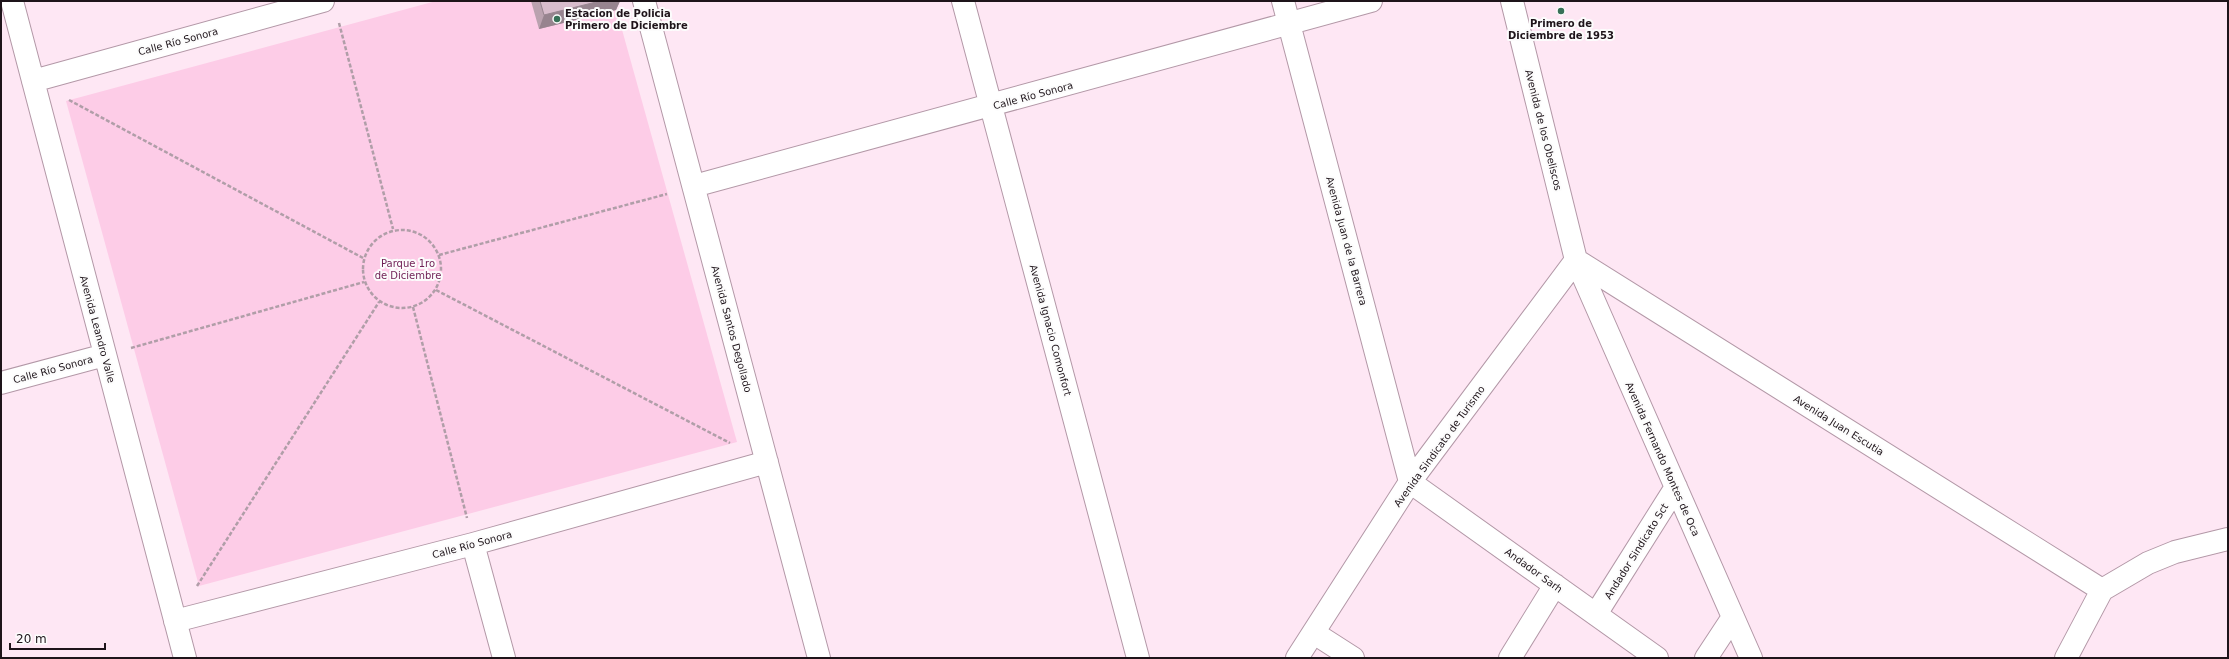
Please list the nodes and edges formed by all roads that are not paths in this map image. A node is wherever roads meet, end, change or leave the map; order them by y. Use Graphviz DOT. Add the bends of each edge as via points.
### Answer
graph roads {
  1 [pos="12,1"];
  2 [pos="644,1"];
  3 [pos="963,1"];
  4 [pos="1283,1"];
  5 [pos="1371,1"];
  6 [pos="1512,1"];
  7 [pos="330,9"];
  8 [pos="1290,24"];
  9 [pos="33,81"];
  10 [pos="991,106"];
  11 [pos="694,186"];
  12 [pos="1576,260"];
  13 [pos="105,355"];
  14 [pos="1,383"];
  15 [pos="767,462"];
  16 [pos="1410,482"];
  17 [pos="1676,487"];
  18 [pos="2228,539"];
  19 [pos="473,544"];
  20 [pos="1555,585"];
  21 [pos="2102,590"];
  22 [pos="1596,614"];
  23 [pos="1733,617"];
  24 [pos="175,621"];
  25 [pos="1314,633"];
  26 [pos="2068,657"];
  27 [pos="185,658"];
  28 [pos="504,658"];
  29 [pos="819,658"];
  30 [pos="1138,658"];
  31 [pos="1298,658"];
  32 [pos="1353,658"];
  33 [pos="1510,658"];
  34 [pos="1657,658"];
  35 [pos="1706,658"];
  36 [pos="1751,658"];
  1 -- 9 [label="street, Avenida Leandro Valle"];
  2 -- 11 [label="street, Avenida Santos Degollado"];
  3 -- 10 [label="street, Avenida Ignacio Comonfort"];
  4 -- 8 [label="street, Avenida Juan de la Barrera"];
  5 -- 8 [label="street, Calle Río Sonora"];
  6 -- 12 [label="street, Avenida de los Obeliscos"];
  7 -- 9 [label="street, Calle Río Sonora"];
  8 -- 10 [label="street, Calle Río Sonora"];
  8 -- 16 [label="street, Avenida Juan de la Barrera"];
  9 -- 13 [label="street, Avenida Leandro Valle"];
  10 -- 11 [label="street, Calle Río Sonora"];
  10 -- 30 [label="street, Avenida Ignacio Comonfort"];
  11 -- 15 [label="street, Avenida Santos Degollado"];
  12 -- 16 [label="street, Avenida Sindicato de Turismo"];
  12 -- 17 [label="street, Avenida Fernando Montes de Oca"];
  12 -- 21 [label="street, Avenida Juan Escutia"];
  13 -- 14 [label="street, Calle Río Sonora"];
  13 -- 24 [label="street, Avenida Leandro Valle"];
  15 -- 19 [label="street, Calle Río Sonora"];
  15 -- 29 [label="street, Avenida Santos Degollado"];
  16 -- 20 [label="street, Andador Sarh"];
  16 -- 25 [label="street, Avenida Sindicato de Turismo"];
  17 -- 22 [label="street, Andador Sindicato Sct"];
  17 -- 23 [label="street, Avenida Fernando Montes de Oca"];
  18 -- 21 [label="street" via="2175,552 2148,563"];
  19 -- 24 [label="street, Calle Río Sonora"];
  19 -- 28 [label="street"];
  20 -- 22 [label="street, Andador Sarh"];
  20 -- 33 [label="street"];
  21 -- 26 [label="street"];
  22 -- 34 [label="street, Andador Sarh"];
  23 -- 35 [label="street"];
  23 -- 36 [label="street, Avenida Fernando Montes de Oca"];
  24 -- 27 [label="street, Avenida Leandro Valle"];
  25 -- 31 [label="street, Avenida Sindicato de Turismo"];
  25 -- 32 [label="street"];
}
